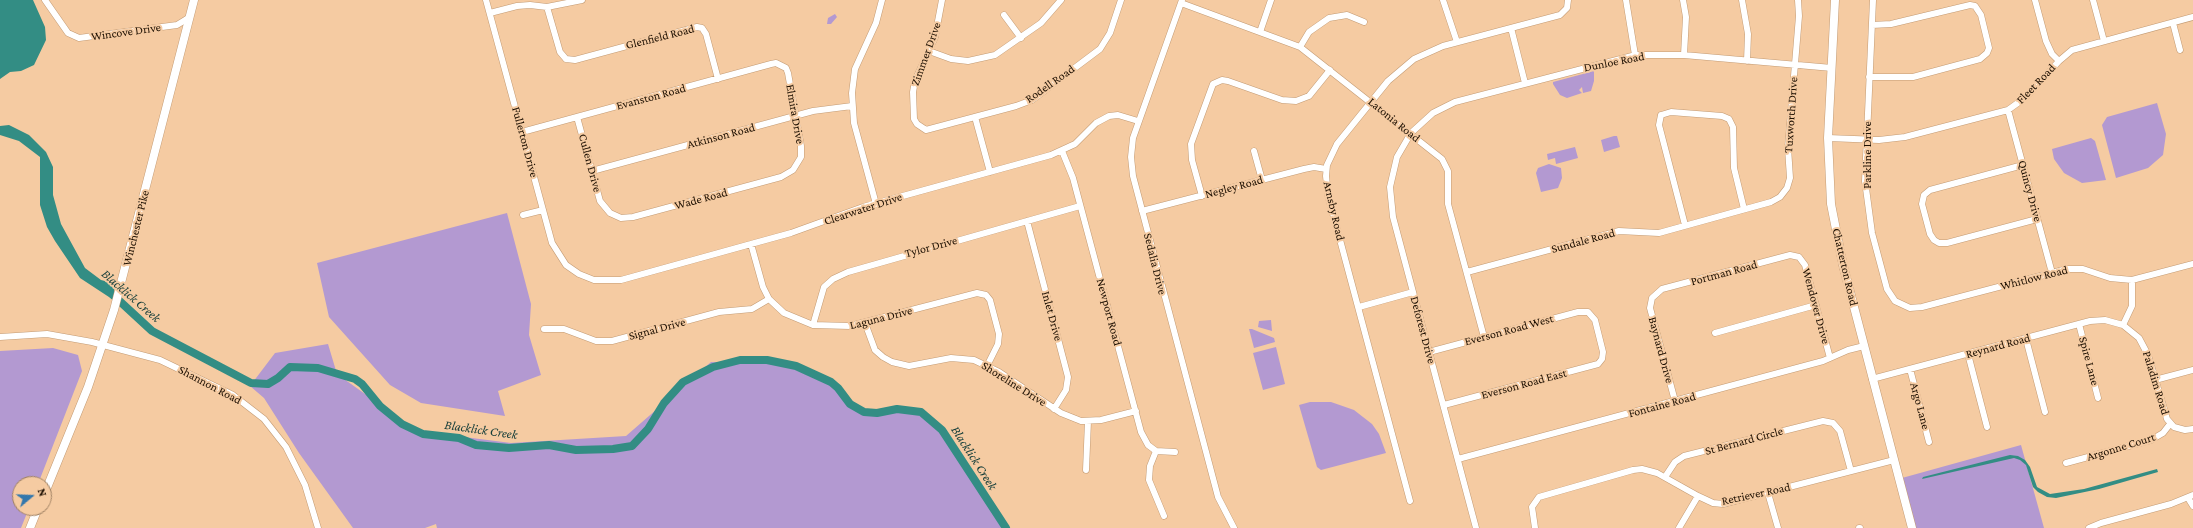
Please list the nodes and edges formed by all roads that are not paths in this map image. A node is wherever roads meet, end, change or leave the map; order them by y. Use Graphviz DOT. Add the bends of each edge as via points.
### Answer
graph roads {
  1 [pos="45,0"];
  2 [pos="194,0"];
  3 [pos="486,0"];
  4 [pos="582,0"];
  5 [pos="882,0"];
  6 [pos="942,0"];
  7 [pos="1061,0"];
  8 [pos="1121,0"];
  9 [pos="1271,0"];
  10 [pos="1444,0"];
  11 [pos="1568,0"];
  12 [pos="1626,0"];
  13 [pos="1683,0"];
  14 [pos="1742,0"];
  15 [pos="1798,0"];
  16 [pos="1835,0"];
  17 [pos="1873,0"];
  18 [pos="2035,0"];
  19 [pos="2093,0"];
  20 [pos="1181,2"];
  21 [pos="547,7"];
  22 [pos="490,13"];
  23 [pos="1004,15"];
  24 [pos="190,17"];
  25 [pos="2193,17"];
  26 [pos="1364,22"];
  27 [pos="2173,23"];
  28 [pos="177,25"];
  29 [pos="1872,25"];
  30 [pos="1510,28"];
  31 [pos="186,32"];
  32 [pos="1260,32"];
  33 [pos="1021,38"];
  34 [pos="2104,41"];
  35 [pos="1457,42"];
  36 [pos="1300,47"];
  37 [pos="2180,50"];
  38 [pos="929,51"];
  39 [pos="1635,55"];
  40 [pos="1684,55"];
  41 [pos="1747,61"];
  42 [pos="2059,61"];
  43 [pos="783,64"];
  44 [pos="1795,65"];
  45 [pos="1832,68"];
  46 [pos="1330,70"];
  47 [pos="1869,77"];
  48 [pos="718,79"];
  49 [pos="1525,83"];
  50 [pos="1371,102"];
  51 [pos="852,106"];
  52 [pos="2008,110"];
  53 [pos="796,115"];
  54 [pos="577,117"];
  55 [pos="975,118"];
  56 [pos="1138,121"];
  57 [pos="921,131"];
  58 [pos="522,132"];
  59 [pos="1411,133"];
  60 [pos="1828,138"];
  61 [pos="1866,139"];
  62 [pos="1062,151"];
  63 [pos="1254,151"];
  64 [pos="2023,165"];
  65 [pos="796,166"];
  66 [pos="1326,169"];
  67 [pos="592,171"];
  68 [pos="990,172"];
  69 [pos="1262,180"];
  70 [pos="1787,188"];
  71 [pos="1202,196"];
  72 [pos="876,204"];
  73 [pos="1080,206"];
  74 [pos="605,208"];
  75 [pos="1744,209"];
  76 [pos="543,210"];
  77 [pos="1142,211"];
  78 [pos="523,215"];
  79 [pos="2037,219"];
  80 [pos="1027,221"];
  81 [pos="1685,225"];
  82 [pos="751,244"];
  83 [pos="1799,256"];
  84 [pos="2193,264"];
  85 [pos="1467,272"];
  86 [pos="2052,273"];
  87 [pos="579,274"];
  88 [pos="2132,280"];
  89 [pos="1413,292"];
  90 [pos="1652,298"];
  91 [pos="768,299"];
  92 [pos="1899,304"];
  93 [pos="1816,305"];
  94 [pos="1358,307"];
  95 [pos="865,323"];
  96 [pos="2079,324"];
  97 [pos="813,325"];
  98 [pos="2124,326"];
  99 [pos="544,330"];
  100 [pos="1715,333"];
  101 [pos="0,337"];
  102 [pos="1484,337"];
  103 [pos="2026,339"];
  104 [pos="103,345"];
  105 [pos="1864,346"];
  106 [pos="1429,352"];
  107 [pos="1968,354"];
  108 [pos="1830,358"];
  109 [pos="1604,361"];
  110 [pos="988,366"];
  111 [pos="1910,369"];
  112 [pos="2193,370"];
  113 [pos="1872,379"];
  114 [pos="2155,380"];
  115 [pos="2098,398"];
  116 [pos="1675,402"];
  117 [pos="1444,406"];
  118 [pos="1054,409"];
  119 [pos="1136,411"];
  120 [pos="2045,412"];
  121 [pos="1837,418"];
  122 [pos="1088,421"];
  123 [pos="1833,423"];
  124 [pos="2170,424"];
  125 [pos="1987,427"];
  126 [pos="2193,429"];
  127 [pos="1929,442"];
  128 [pos="1156,450"];
  129 [pos="1175,452"];
  130 [pos="1458,459"];
  131 [pos="1894,460"];
  132 [pos="2066,463"];
  133 [pos="1086,470"];
  134 [pos="1851,471"];
  135 [pos="51,476"];
  136 [pos="1665,477"];
  137 [pos="1768,493"];
  138 [pos="1698,496"];
  139 [pos="2191,496"];
  140 [pos="1410,501"];
  141 [pos="2193,506"];
  142 [pos="35,516"];
  143 [pos="1164,516"];
  144 [pos="30,528"];
  145 [pos="318,528"];
  146 [pos="1234,528"];
  147 [pos="1476,528"];
  148 [pos="1535,528"];
  149 [pos="1679,528"];
  150 [pos="1778,528"];
  151 [pos="1912,528"];
  152 [pos="2089,528"];
  1 -- 28 [label="street, Wincove Drive" via="68,33 79,38"];
  2 -- 24 [label="main road, Winchester Pike"];
  3 -- 22 [label="street, Fullerton Drive"];
  4 -- 21 [label="street"];
  5 -- 51 [label="street" via="876,23 855,69"];
  6 -- 38 [label="street, Zimmer Drive" via="939,22"];
  7 -- 33 [label="street" via="1047,18"];
  8 -- 55 [label="street, Rodell Road" via="1107,38 1095,53 1027,102"];
  9 -- 32 [label="street"];
  10 -- 35 [label="street"];
  11 -- 30 [label="street, Arnsby Road" via="1569,10 1560,15"];
  12 -- 39 [label="street"];
  13 -- 40 [label="street" via="1686,18"];
  14 -- 41 [label="street" via="1748,34"];
  15 -- 44 [label="street, Tuxworth Drive"];
  16 -- 45 [label="main road, Chatterton Road"];
  17 -- 29 [label="street, Parkline Drive"];
  18 -- 42 [label="street" via="2046,41 2052,54"];
  19 -- 34 [label="street"];
  20 -- 32 [label="street, Latonia Road"];
  20 -- 56 [label="street, Sedalia Drive"];
  21 -- 22 [label="street" via="522,5"];
  21 -- 48 [label="street, Glenfield Road" via="564,62 703,26"];
  22 -- 58 [label="street, Fullerton Drive"];
  23 -- 33 [label="street"];
  24 -- 28 [label="street, Wincove Drive"];
  24 -- 31 [label="main road, Winchester Pike"];
  25 -- 27 [label="street, Fleet Road"];
  26 -- 36 [label="street" via="1347,15 1329,18 1309,32"];
  27 -- 34 [label="street, Fleet Road"];
  27 -- 37 [label="street"];
  28 -- 31 [label="street, Wincove Drive"];
  29 -- 47 [label="street, Parkline Drive"];
  29 -- 47 [label="street" via="1892,24 1965,5 1975,6 1981,15 1988,42 1987,53 1980,59 1907,78"];
  30 -- 35 [label="street, Arnsby Road"];
  30 -- 49 [label="street"];
  31 -- 104 [label="main road, Winchester Pike" via="123,280"];
  32 -- 36 [label="street, Latonia Road"];
  33 -- 38 [label="street" via="995,55 975,60 951,59"];
  34 -- 42 [label="street, Fleet Road" via="2072,50"];
  35 -- 50 [label="street, Arnsby Road" via="1428,51 1408,63 1388,81"];
  36 -- 46 [label="street, Latonia Road"];
  38 -- 57 [label="street, Zimmer Drive" via="913,92 914,118"];
  39 -- 40 [label="street, Dunloe Road"];
  39 -- 49 [label="street, Dunloe Road"];
  40 -- 41 [label="street, Dunloe Road"];
  41 -- 44 [label="street, Dunloe Road"];
  42 -- 52 [label="street, Fleet Road" via="2026,97"];
  43 -- 48 [label="street, Evanston Road" via="771,64"];
  43 -- 53 [label="street, Elmira Drive" via="788,73"];
  44 -- 45 [label="street, Dunloe Road"];
  44 -- 70 [label="street, Tuxworth Drive" via="1788,148 1790,173"];
  45 -- 60 [label="main road, Chatterton Road"];
  46 -- 50 [label="street, Latonia Road"];
  46 -- 71 [label="street" via="1309,96 1296,101 1282,100 1217,78 1211,87 1191,144 1192,160"];
  47 -- 61 [label="street, Parkline Drive"];
  48 -- 54 [label="street, Evanston Road"];
  49 -- 59 [label="street, Dunloe Road" via="1444,107 1433,113"];
  50 -- 59 [label="street, Latonia Road"];
  50 -- 66 [label="street, Arnsby Road" via="1337,144"];
  51 -- 53 [label="street, Atkinson Road"];
  51 -- 72 [label="street" via="856,134"];
  52 -- 61 [label="street, Fleet Road" via="1905,137"];
  52 -- 64 [label="street, Quincy Drive"];
  53 -- 65 [label="street, Elmira Drive" via="801,151"];
  53 -- 67 [label="street, Atkinson Road"];
  54 -- 58 [label="street, Evanston Road"];
  54 -- 67 [label="street, Cullen Drive"];
  55 -- 57 [label="street, Rodell Road"];
  55 -- 68 [label="street"];
  56 -- 62 [label="street, Clearwater Drive" via="1118,115 1109,116 1096,123 1075,144"];
  56 -- 77 [label="street, Sedalia Drive" via="1131,157"];
  58 -- 76 [label="street, Fullerton Drive"];
  59 -- 85 [label="street, Latonia Road" via="1442,159 1446,166 1448,204"];
  59 -- 89 [label="street, Deforest Drive" via="1397,157 1390,187 1393,217"];
  60 -- 61 [label="street, Fleet Road"];
  60 -- 105 [label="main road, Chatterton Road" via="1828,173 1835,227"];
  61 -- 92 [label="street, Parkline Drive" via="1865,181 1872,233 1887,289"];
  62 -- 68 [label="street, Clearwater Drive"];
  62 -- 73 [label="street, Newport Road" via="1071,171"];
  63 -- 69 [label="street"];
  64 -- 79 [label="street, Quincy Drive"];
  64 -- 79 [label="street" via="1933,189 1924,195 1922,204 1930,234 1936,242 1947,243"];
  65 -- 74 [label="street, Wade Road" via="781,177 633,218 617,217"];
  66 -- 69 [label="street, Negley Road" via="1309,168"];
  66 -- 94 [label="street, Arnsby Road" via="1328,195"];
  67 -- 74 [label="street, Cullen Drive" via="598,195"];
  68 -- 72 [label="street, Clearwater Drive"];
  69 -- 71 [label="street, Negley Road"];
  70 -- 75 [label="street, Sundale Road" via="1776,200"];
  71 -- 77 [label="street, Negley Road"];
  72 -- 82 [label="street, Clearwater Drive"];
  73 -- 80 [label="street, Tylor Drive"];
  73 -- 119 [label="street, Newport Road"];
  75 -- 81 [label="street, Sundale Road"];
  75 -- 81 [label="street" via="1734,168 1731,122 1725,116 1671,112 1659,114 1658,125"];
  76 -- 78 [label="street"];
  76 -- 87 [label="street, Fullerton Drive" via="555,250 566,265"];
  77 -- 146 [label="street, Sedalia Drive" via="1218,497"];
  79 -- 86 [label="street, Quincy Drive"];
  80 -- 97 [label="street, Tylor Drive" via="848,272 833,279 824,287"];
  80 -- 118 [label="street, Inlet Drive" via="1068,377 1066,390"];
  81 -- 85 [label="street, Sundale Road" via="1655,233 1619,231"];
  82 -- 87 [label="street, Clearwater Drive" via="620,280 599,281"];
  82 -- 91 [label="street, Laguna Drive" via="762,287"];
  83 -- 90 [label="street, Portman Road" via="1790,255 1662,289"];
  83 -- 93 [label="street, Wendover Drive" via="1806,265"];
  84 -- 88 [label="street, Whitlow Road"];
  85 -- 102 [label="street, Latonia Road"];
  86 -- 88 [label="street, Whitlow Road" via="2078,269 2120,280"];
  86 -- 92 [label="street, Whitlow Road" via="1922,307 1910,308"];
  88 -- 98 [label="street" via="2132,306"];
  89 -- 94 [label="street"];
  89 -- 106 [label="street, Deforest Drive"];
  90 -- 116 [label="street, Baynard Drive" via="1651,312"];
  91 -- 97 [label="street, Laguna Drive" via="784,313"];
  91 -- 99 [label="street, Signal Drive" via="761,306 748,310 719,312 608,341 596,341 564,329"];
  93 -- 100 [label="street"];
  93 -- 108 [label="street, Wendover Drive"];
  94 -- 140 [label="street, Arnsby Road"];
  95 -- 97 [label="street, Laguna Drive" via="842,327"];
  95 -- 110 [label="street, Shoreline Drive" via="875,350 892,362 917,365 958,358 974,360"];
  95 -- 110 [label="street, Laguna Drive" via="986,291 999,334 998,344"];
  96 -- 98 [label="street, Reynard Road" via="2100,320"];
  96 -- 103 [label="street, Reynard Road"];
  96 -- 115 [label="street, Spire Lane"];
  98 -- 114 [label="street, Paladim Road" via="2143,344"];
  101 -- 104 [label="street, Shannon Road" via="47,334"];
  102 -- 106 [label="street, Everson Road West"];
  102 -- 109 [label="street, Everson Road West" via="1578,312 1588,312 1595,320"];
  103 -- 107 [label="street, Reynard Road"];
  103 -- 120 [label="street"];
  104 -- 135 [label="main road, Winchester Pike"];
  104 -- 145 [label="street, Shannon Road" via="154,358 183,370 223,389 250,406 271,427 292,456 305,485"];
  105 -- 108 [label="street, Fontaine Road"];
  105 -- 113 [label="main road, Chatterton Road"];
  106 -- 117 [label="street, Deforest Drive"];
  107 -- 111 [label="street, Reynard Road"];
  107 -- 125 [label="street"];
  108 -- 116 [label="street, Fontaine Road"];
  109 -- 117 [label="street, Everson Road East"];
  110 -- 118 [label="street, Shoreline Drive"];
  111 -- 113 [label="street, Reynard Road"];
  111 -- 127 [label="street, Argo Lane"];
  112 -- 114 [label="street"];
  113 -- 131 [label="main road, Chatterton Road"];
  114 -- 124 [label="street, Paladim Road" via="2162,408"];
  116 -- 130 [label="street, Fontaine Road"];
  117 -- 130 [label="street, Deforest Drive"];
  118 -- 122 [label="street, Shoreline Drive" via="1068,417"];
  119 -- 122 [label="street, Shoreline Drive"];
  119 -- 128 [label="street, Newport Road" via="1145,441"];
  121 -- 123 [label="street"];
  122 -- 133 [label="street"];
  123 -- 134 [label="street" via="1841,433"];
  123 -- 136 [label="street, St Bernard Circle" via="1820,421 1684,456 1675,462"];
  124 -- 126 [label="street, Paladim Road" via="2180,429"];
  124 -- 132 [label="street, Argonne Court" via="2163,433 2151,440"];
  128 -- 129 [label="street"];
  128 -- 143 [label="street" via="1148,480"];
  130 -- 147 [label="street, Deforest Drive"];
  131 -- 134 [label="street, Retriever Road"];
  131 -- 151 [label="main road, Chatterton Road"];
  134 -- 137 [label="street, Retriever Road"];
  136 -- 138 [label="street, Retriever Road"];
  136 -- 148 [label="street, Retriever Road" via="1650,470 1633,470 1546,494 1534,502 1532,512"];
  137 -- 138 [label="street, Retriever Road" via="1723,504"];
  137 -- 150 [label="street"];
  138 -- 149 [label="street"];
  139 -- 141 [label="street"];
  139 -- 152 [label="street"];
  142 -- 144 [label="main road"];
}
